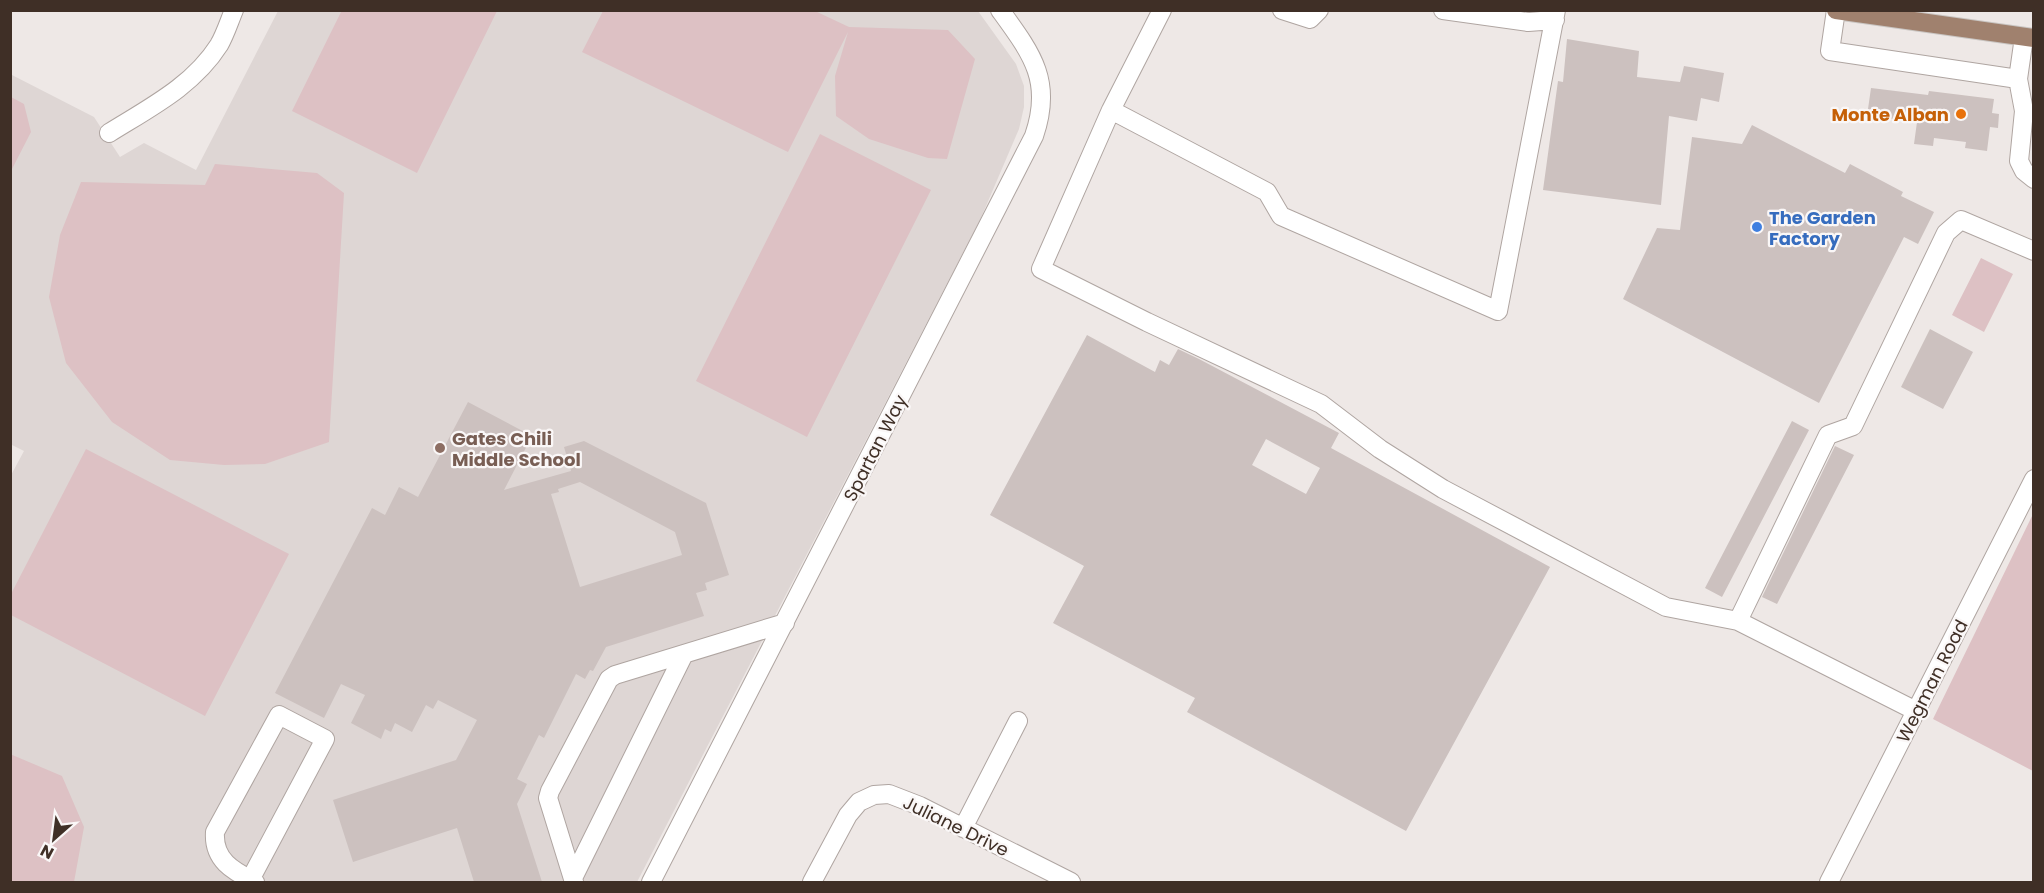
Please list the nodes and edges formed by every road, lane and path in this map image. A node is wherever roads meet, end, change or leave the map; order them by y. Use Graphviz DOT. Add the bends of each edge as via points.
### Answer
graph roads {
  1 [pos="234,10"];
  2 [pos="1000,10"];
  3 [pos="1162,10"];
  4 [pos="1282,10"];
  5 [pos="1319,10"];
  6 [pos="1443,10"];
  7 [pos="1836,10"];
  8 [pos="1556,15"];
  9 [pos="2029,37"];
  10 [pos="2018,79"];
  11 [pos="1111,110"];
  12 [pos="109,133"];
  13 [pos="2034,179"];
  14 [pos="2034,251"];
  15 [pos="2034,479"];
  16 [pos="1738,621"];
  17 [pos="785,623"];
  18 [pos="684,654"];
  19 [pos="1916,711"];
  20 [pos="1018,721"];
  21 [pos="963,828"];
  22 [pos="573,880"];
  23 [pos="249,882"];
  24 [pos="651,882"];
  25 [pos="812,882"];
  26 [pos="1071,882"];
  27 [pos="1829,882"];
  1 -- 12 [label="street" via="219,44 199,71 174,92"];
  2 -- 17 [label="street, Spartan Way" via="1024,43 1040,78 1041,110 1034,136"];
  3 -- 11 [label="street"];
  4 -- 5 [label="street" via="1310,19"];
  6 -- 8 [label="street" via="1528,22"];
  7 -- 9 [label="main road"];
  7 -- 10 [label="street" via="1830,51"];
  8 -- 11 [label="street" via="1498,310 1281,216 1267,192"];
  9 -- 10 [label="street"];
  10 -- 13 [label="street" via="2024,111 2019,161"];
  11 -- 16 [label="street" via="1041,269 1321,404 1380,449 1443,489 1666,608"];
  14 -- 16 [label="street" via="1961,220 1946,233 1853,426 1828,435"];
  15 -- 19 [label="street, Wegman Road"];
  16 -- 19 [label="street"];
  17 -- 18 [label="street"];
  17 -- 24 [label="street, Spartan Way"];
  18 -- 22 [label="street"];
  18 -- 22 [label="street" via="609,679 550,791 550,806"];
  19 -- 27 [label="street, Wegman Road"];
  20 -- 21 [label="street"];
  21 -- 25 [label="street, Juliane Drive" via="889,794 874,795 859,802 848,815"];
  21 -- 26 [label="street, Juliane Drive"];
  23 -- 23 [label="street" via="325,740 279,715 215,832 222,859"];
}
